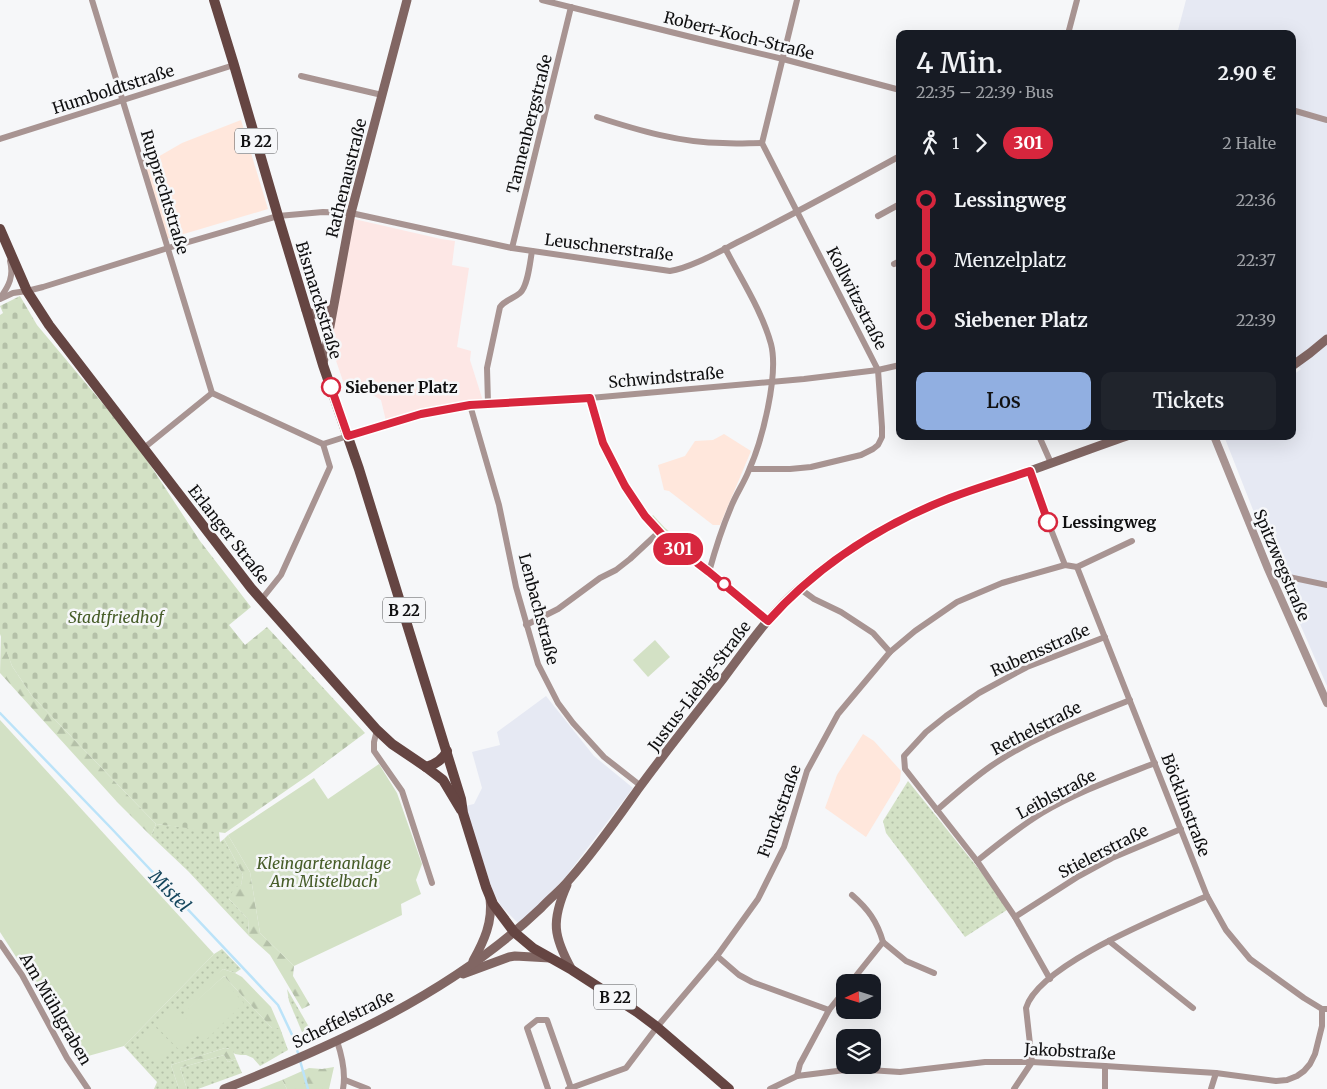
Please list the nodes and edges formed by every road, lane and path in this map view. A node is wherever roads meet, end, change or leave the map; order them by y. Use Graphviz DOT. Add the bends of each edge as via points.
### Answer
graph roads {
  1 [pos="92,0"];
  2 [pos="214,0"];
  3 [pos="407,0"];
  4 [pos="542,0"];
  5 [pos="797,0"];
  6 [pos="1077,0"];
  7 [pos="571,7"];
  8 [pos="1069,30"];
  9 [pos="783,59"];
  10 [pos="234,65"];
  11 [pos="301,76"];
  12 [pos="896,89"];
  13 [pos="382,95"];
  14 [pos="123,100"];
  15 [pos="1296,111"];
  16 [pos="598,117"];
  17 [pos="1327,120"];
  18 [pos="0,139"];
  19 [pos="762,142"];
  20 [pos="896,158"];
  21 [pos="896,206"];
  22 [pos="798,212"];
  23 [pos="351,213"];
  24 [pos="278,216"];
  25 [pos="878,216"];
  26 [pos="0,229"];
  27 [pos="6,243"];
  28 [pos="168,248"];
  29 [pos="512,248"];
  30 [pos="725,248"];
  31 [pos="532,251"];
  32 [pos="27,291"];
  33 [pos="0,299"];
  34 [pos="332,309"];
  35 [pos="306,310"];
  36 [pos="1327,339"];
  37 [pos="1296,363"];
  38 [pos="323,365"];
  39 [pos="896,366"];
  40 [pos="878,370"];
  41 [pos="772,381"];
  42 [pos="212,393"];
  43 [pos="590,398"];
  44 [pos="488,404"];
  45 [pos="470,405"];
  46 [pos="348,436"];
  47 [pos="1041,440"];
  48 [pos="1116,440"];
  49 [pos="1216,440"];
  50 [pos="323,444"];
  51 [pos="144,448"];
  52 [pos="1050,463"];
  53 [pos="750,470"];
  54 [pos="1030,471"];
  55 [pos="659,532"];
  56 [pos="1132,541"];
  57 [pos="1065,565"];
  58 [pos="1078,566"];
  59 [pos="709,572"];
  60 [pos="1270,573"];
  61 [pos="1327,585"];
  62 [pos="799,588"];
  63 [pos="261,600"];
  64 [pos="768,621"];
  65 [pos="526,625"];
  66 [pos="1105,636"];
  67 [pos="890,652"];
  68 [pos="1130,700"];
  69 [pos="1327,703"];
  70 [pos="377,730"];
  71 [pos="447,751"];
  72 [pos="1155,763"];
  73 [pos="426,766"];
  74 [pos="641,786"];
  75 [pos="937,810"];
  76 [pos="463,813"];
  77 [pos="1181,829"];
  78 [pos="976,861"];
  79 [pos="569,880"];
  80 [pos="432,883"];
  81 [pos="852,895"];
  82 [pos="1207,896"];
  83 [pos="490,897"];
  84 [pos="1015,917"];
  85 [pos="514,932"];
  86 [pos="1109,941"];
  87 [pos="883,942"];
  88 [pos="0,943"];
  89 [pos="717,956"];
  90 [pos="550,958"];
  91 [pos="470,966"];
  92 [pos="572,970"];
  93 [pos="934,973"];
  94 [pos="857,974"];
  95 [pos="454,977"];
  96 [pos="1050,978"];
  97 [pos="836,1001"];
  98 [pos="1193,1008"];
  99 [pos="1325,1009"];
  100 [pos="829,1010"];
  101 [pos="657,1027"];
  102 [pos="337,1041"];
  103 [pos="1032,1062"];
  104 [pos="1105,1066"];
  105 [pos="1216,1073"];
  106 [pos="797,1076"];
  107 [pos="345,1080"];
  108 [pos="570,1088"];
  109 [pos="88,1089"];
  110 [pos="224,1089"];
  111 [pos="343,1089"];
  112 [pos="368,1089"];
  113 [pos="548,1089"];
  114 [pos="729,1089"];
  115 [pos="770,1089"];
  116 [pos="1014,1089"];
  117 [pos="1105,1089"];
  118 [pos="1211,1089"];
  1 -- 14 [label="street, Rupprechtstraße"];
  2 -- 10 [label="main road, Bismarckstraße / B 22"];
  3 -- 13 [label="main road, Rathenaustraße"];
  4 -- 7 [label="street, Robert-Koch-Straße"];
  5 -- 9 [label="street"];
  6 -- 8 [label="street"];
  7 -- 9 [label="street, Robert-Koch-Straße"];
  7 -- 29 [label="street, Tannenbergstraße"];
  9 -- 12 [label="street, Robert-Koch-Straße"];
  9 -- 19 [label="street"];
  10 -- 14 [label="street, Humboldtstraße"];
  10 -- 24 [label="main road, Bismarckstraße / B 22"];
  11 -- 13 [label="street"];
  13 -- 23 [label="main road, Rathenaustraße"];
  14 -- 18 [label="street, Humboldtstraße"];
  14 -- 28 [label="street, Rupprechtstraße"];
  15 -- 17 [label="street"];
  16 -- 19 [label="street" via="691,141 722,144"];
  19 -- 22 [label="street, Kollwitzstraße"];
  20 -- 22 [label="street, Leuschnerstraße"];
  21 -- 25 [label="street"];
  22 -- 30 [label="street, Leuschnerstraße"];
  22 -- 40 [label="street, Kollwitzstraße"];
  23 -- 24 [label="street, Leuschnerstraße"];
  23 -- 29 [label="street, Leuschnerstraße"];
  23 -- 34 [label="main road, Rathenaustraße"];
  24 -- 28 [label="street, Leuschnerstraße"];
  24 -- 35 [label="main road, Bismarckstraße / B 22"];
  26 -- 27 [label="main road, Erlanger Straße / B 22"];
  27 -- 32 [label="main road, Erlanger Straße / B 22"];
  27 -- 33 [label="street, Erlanger Straße" via="12,277"];
  28 -- 32 [label="street, Leuschnerstraße"];
  28 -- 42 [label="street, Rupprechtstraße"];
  29 -- 31 [label="street, Leuschnerstraße"];
  30 -- 31 [label="street, Leuschnerstraße" via="679,270 670,271"];
  30 -- 41 [label="street" via="763,321 771,346"];
  31 -- 44 [label="street" via="524,287 500,307 487,368"];
  32 -- 33 [label="street, Leuschnerstraße"];
  32 -- 51 [label="main road, Erlanger Straße / B 22" via="49,325"];
  34 -- 35 [label="main road" via="320,315"];
  34 -- 38 [label="main road, Rathenaustraße"];
  35 -- 38 [label="main road, Bismarckstraße / B 22"];
  36 -- 37 [label="main road"];
  38 -- 46 [label="main road, Bismarckstraße / B 22"];
  39 -- 40 [label="street, Schwindstraße"];
  40 -- 41 [label="street, Schwindstraße"];
  40 -- 53 [label="street, Kollwitzstraße" via="882,437 873,449 811,467"];
  41 -- 43 [label="street, Schwindstraße"];
  41 -- 53 [label="street" via="760,440"];
  42 -- 50 [label="street"];
  42 -- 51 [label="street"];
  43 -- 44 [label="street, Schwindstraße"];
  43 -- 55 [label="street" via="611,461 645,516"];
  44 -- 45 [label="street, Schwindstraße"];
  45 -- 46 [label="street, Schwindstraße" via="421,414"];
  45 -- 65 [label="street, Lenbachstraße" via="499,505"];
  46 -- 50 [label="street"];
  46 -- 71 [label="main road, Bismarckstraße / B 22"];
  47 -- 52 [label="street"];
  48 -- 52 [label="main road, Justus-Liebig-Straße"];
  49 -- 60 [label="street, Spitzwegstraße"];
  50 -- 63 [label="street" via="330,467 281,575"];
  51 -- 63 [label="main road, Erlanger Straße / B 22"];
  52 -- 54 [label="main road, Justus-Liebig-Straße"];
  53 -- 59 [label="street" via="731,506"];
  54 -- 57 [label="street"];
  54 -- 62 [label="main road, Justus-Liebig-Straße" via="949,498 887,527 829,564"];
  55 -- 59 [label="street"];
  55 -- 65 [label="street" via="616,570 558,609"];
  56 -- 58 [label="street"];
  57 -- 58 [label="street"];
  57 -- 67 [label="street, Funckstraße" via="957,602"];
  58 -- 66 [label="street, Böcklinstraße"];
  59 -- 64 [label="street"];
  60 -- 61 [label="street"];
  60 -- 69 [label="street, Spitzwegstraße"];
  62 -- 64 [label="main road, Justus-Liebig-Straße"];
  62 -- 67 [label="street" via="873,633"];
  63 -- 70 [label="main road, Erlanger Straße / B 22"];
  64 -- 74 [label="main road, Justus-Liebig-Straße"];
  65 -- 74 [label="street, Lenbachstraße" via="538,664 572,723 604,758"];
  66 -- 68 [label="street, Böcklinstraße"];
  66 -- 75 [label="street, Rubensstraße" via="1027,667 979,693 926,732 904,756 905,769"];
  67 -- 89 [label="street, Funckstraße" via="838,714 807,771 784,847 758,899"];
  68 -- 72 [label="street, Böcklinstraße"];
  68 -- 75 [label="street, Rethelstraße" via="1026,745 992,765"];
  70 -- 73 [label="main road, Erlanger Straße / B 22"];
  70 -- 80 [label="street" via="374,751 402,791"];
  71 -- 73 [label="main road" via="442,759"];
  71 -- 76 [label="main road, B 22"];
  72 -- 77 [label="street, Böcklinstraße"];
  72 -- 78 [label="street, Leiblstraße" via="1081,793 1043,813"];
  73 -- 76 [label="main road, Erlanger Straße / B 22" via="443,780"];
  74 -- 79 [label="main road, Justus-Liebig-Straße"];
  75 -- 78 [label="street"];
  76 -- 83 [label="main road, B 22"];
  77 -- 82 [label="street, Böcklinstraße"];
  77 -- 84 [label="street, Stielerstraße" via="1112,858"];
  78 -- 84 [label="street"];
  79 -- 85 [label="main road, Scheffelstraße"];
  79 -- 92 [label="main road" via="559,905 556,927 562,952"];
  81 -- 87 [label="street" via="866,908 879,928"];
  82 -- 86 [label="street"];
  82 -- 99 [label="street, Böcklinstraße" via="1226,930 1250,959"];
  83 -- 85 [label="main road, B 22"];
  83 -- 91 [label="main road" via="488,929"];
  84 -- 96 [label="street"];
  85 -- 90 [label="main road, B 22"];
  85 -- 91 [label="main road, Scheffelstraße"];
  86 -- 96 [label="street"];
  86 -- 98 [label="street"];
  87 -- 93 [label="street" via="906,961"];
  87 -- 94 [label="street"];
  88 -- 109 [label="street, Am Mühlgraben"];
  89 -- 100 [label="street" via="752,982"];
  89 -- 101 [label="street, Funckstraße"];
  90 -- 92 [label="main road, B 22"];
  90 -- 95 [label="main road" via="508,957"];
  91 -- 95 [label="main road, Scheffelstraße"];
  92 -- 101 [label="main road, B 22"];
  95 -- 102 [label="main road, Scheffelstraße"];
  96 -- 103 [label="street" via="1032,995 1026,1008"];
  97 -- 100 [label="street"];
  99 -- 105 [label="street, Jakobstraße" via="1315,1054 1297,1076 1276,1081"];
  100 -- 106 [label="street" via="800,1064"];
  101 -- 108 [label="street, Funckstraße" via="626,1068"];
  101 -- 114 [label="main road, B 22"];
  102 -- 107 [label="street"];
  102 -- 110 [label="main road, Scheffelstraße"];
  103 -- 104 [label="street, Jakobstraße"];
  103 -- 106 [label="street, Jakobstraße" via="985,1062 900,1072 853,1069"];
  103 -- 116 [label="street"];
  104 -- 105 [label="street, Jakobstraße"];
  104 -- 117 [label="street"];
  105 -- 118 [label="street"];
  106 -- 115 [label="street, Jakobstraße"];
  107 -- 111 [label="street"];
  107 -- 112 [label="street"];
  108 -- 113 [label="street" via="548,1020 537,1020 528,1028"];
}
